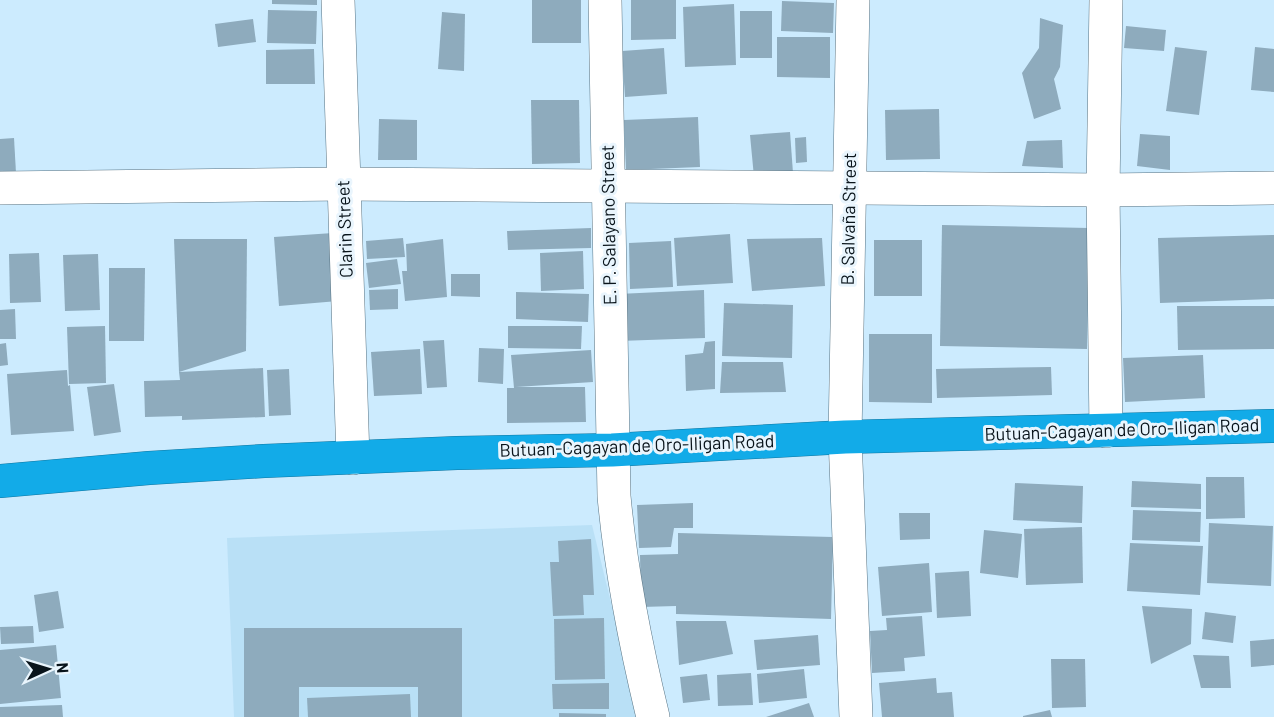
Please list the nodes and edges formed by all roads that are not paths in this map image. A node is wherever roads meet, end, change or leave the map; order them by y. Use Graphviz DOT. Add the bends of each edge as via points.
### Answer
graph roads {
  1 [pos="338,0"];
  2 [pos="605,0"];
  3 [pos="853,0"];
  4 [pos="1106,0"];
  5 [pos="343,184"];
  6 [pos="608,187"];
  7 [pos="850,187"];
  8 [pos="0,188"];
  9 [pos="1274,188"];
  10 [pos="1103,190"];
  11 [pos="1274,426"];
  12 [pos="1106,431"];
  13 [pos="845,437"];
  14 [pos="612,450"];
  15 [pos="353,458"];
  16 [pos="0,481"];
  17 [pos="653,717"];
  18 [pos="856,717"];
  1 -- 5 [label="street, Clarin Street"];
  2 -- 6 [label="street, E. P. Salayano Street"];
  3 -- 7 [label="street, B. Salvaña Street"];
  4 -- 10 [label="street"];
  5 -- 6 [label="street"];
  5 -- 8 [label="street"];
  5 -- 15 [label="street, Clarin Street"];
  6 -- 7 [label="street"];
  6 -- 14 [label="street, E. P. Salayano Street"];
  7 -- 10 [label="street"];
  7 -- 13 [label="street, B. Salvaña Street"];
  9 -- 10 [label="street"];
  10 -- 12 [label="street"];
  11 -- 12 [label="highway, Butuan-Cagayan de Oro-Iligan Road"];
  12 -- 13 [label="highway, Butuan-Cagayan de Oro-Iligan Road"];
  13 -- 14 [label="highway, Butuan-Cagayan de Oro-Iligan Road"];
  13 -- 18 [label="street, B. Salvaña Street"];
  14 -- 15 [label="highway, Butuan-Cagayan de Oro-Iligan Road"];
  14 -- 17 [label="street, E. P. Salayano Street" via="618,545"];
  15 -- 16 [label="highway, Butuan-Cagayan de Oro-Iligan Road" via="264,460"];
}
